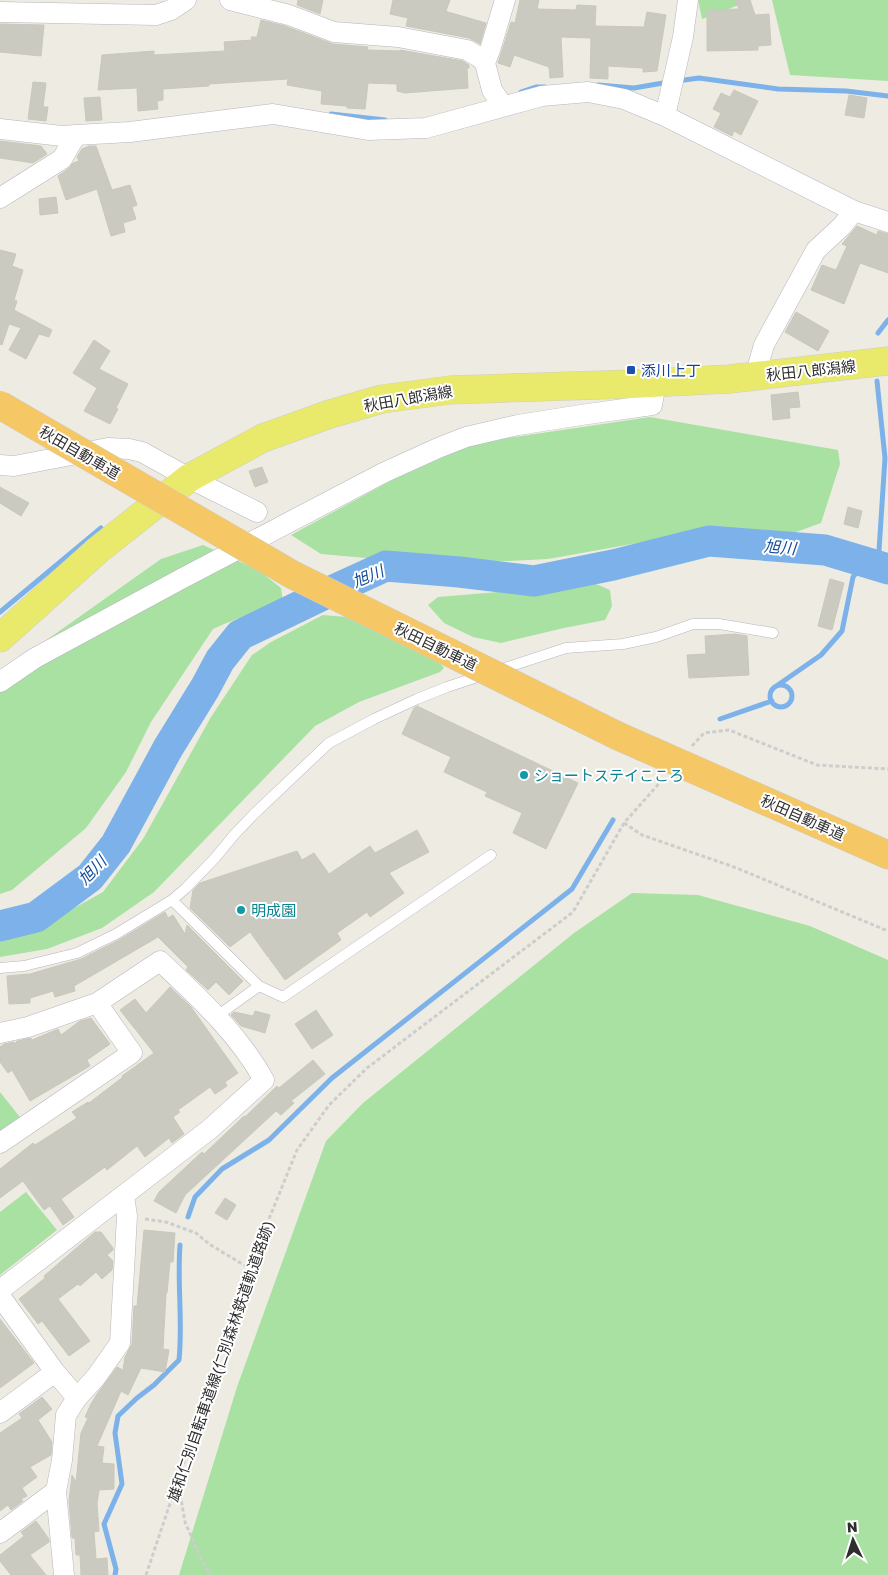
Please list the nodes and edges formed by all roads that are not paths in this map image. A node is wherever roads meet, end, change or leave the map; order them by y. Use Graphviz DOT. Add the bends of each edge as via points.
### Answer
graph roads {
  1 [pos="186,0"];
  2 [pos="230,0"];
  3 [pos="504,0"];
  4 [pos="688,0"];
  5 [pos="0,12"];
  6 [pos="485,63"];
  7 [pos="499,101"];
  8 [pos="665,116"];
  9 [pos="0,128"];
  10 [pos="76,135"];
  11 [pos="0,198"];
  12 [pos="854,210"];
  13 [pos="888,222"];
  14 [pos="888,361"];
  15 [pos="755,376"];
  16 [pos="656,383"];
  17 [pos="0,405"];
  18 [pos="0,465"];
  19 [pos="189,478"];
  20 [pos="257,512"];
  21 [pos="773,633"];
  22 [pos="0,638"];
  23 [pos="0,682"];
  24 [pos="491,855"];
  25 [pos="888,855"];
  26 [pos="172,900"];
  27 [pos="0,968"];
  28 [pos="259,986"];
  29 [pos="97,1003"];
  30 [pos="217,1016"];
  31 [pos="0,1033"];
  32 [pos="0,1143"];
  33 [pos="124,1196"];
  34 [pos="0,1290"];
  35 [pos="0,1296"];
  36 [pos="55,1372"];
  37 [pos="77,1398"];
  38 [pos="0,1413"];
  39 [pos="56,1491"];
  40 [pos="0,1532"];
  41 [pos="64,1575"];
  1 -- 5 [label="street" via="156,15"];
  2 -- 6 [label="street" via="289,15 334,32 398,36 468,50"];
  3 -- 6 [label="street"];
  4 -- 8 [label="street"];
  6 -- 7 [label="street" via="492,90"];
  7 -- 8 [label="street" via="588,92 624,100"];
  7 -- 10 [label="street" via="426,128 368,130 273,114 130,132"];
  8 -- 12 [label="street"];
  9 -- 10 [label="street"];
  10 -- 11 [label="street" via="62,159"];
  12 -- 13 [label="street"];
  12 -- 15 [label="street" via="816,250 764,345"];
  14 -- 15 [label="main road, 秋田八郎潟線"];
  15 -- 16 [label="main road, 秋田八郎潟線"];
  16 -- 19 [label="main road, 秋田八郎潟線" via="450,390 382,399 263,438"];
  16 -- 23 [label="street" via="652,405 518,425 466,437 383,473 35,658"];
  17 -- 25 [label="highway, 秋田自動車道, bridge" via="293,575 618,736"];
  18 -- 19 [label="street" via="14,466 108,448 129,449 142,452"];
  19 -- 20 [label="street"];
  19 -- 22 [label="main road, 秋田八郎潟線" via="98,550"];
  21 -- 26 [label="lane" via="719,624 693,624 623,644 566,648 417,699 329,743 255,813"];
  24 -- 28 [label="lane" via="283,997"];
  26 -- 27 [label="lane" via="76,954"];
  26 -- 28 [label="lane"];
  28 -- 30 [label="lane"];
  29 -- 30 [label="street" via="160,961"];
  29 -- 31 [label="street" via="28,1027"];
  29 -- 32 [label="street" via="132,1053"];
  30 -- 33 [label="street" via="254,1061 264,1080 210,1130"];
  33 -- 34 [label="street"];
  33 -- 37 [label="street" via="127,1216 120,1342 96,1378"];
  35 -- 36 [label="street"];
  36 -- 37 [label="street"];
  36 -- 38 [label="street"];
  37 -- 39 [label="street" via="66,1415"];
  39 -- 40 [label="street"];
  39 -- 41 [label="street"];
}
